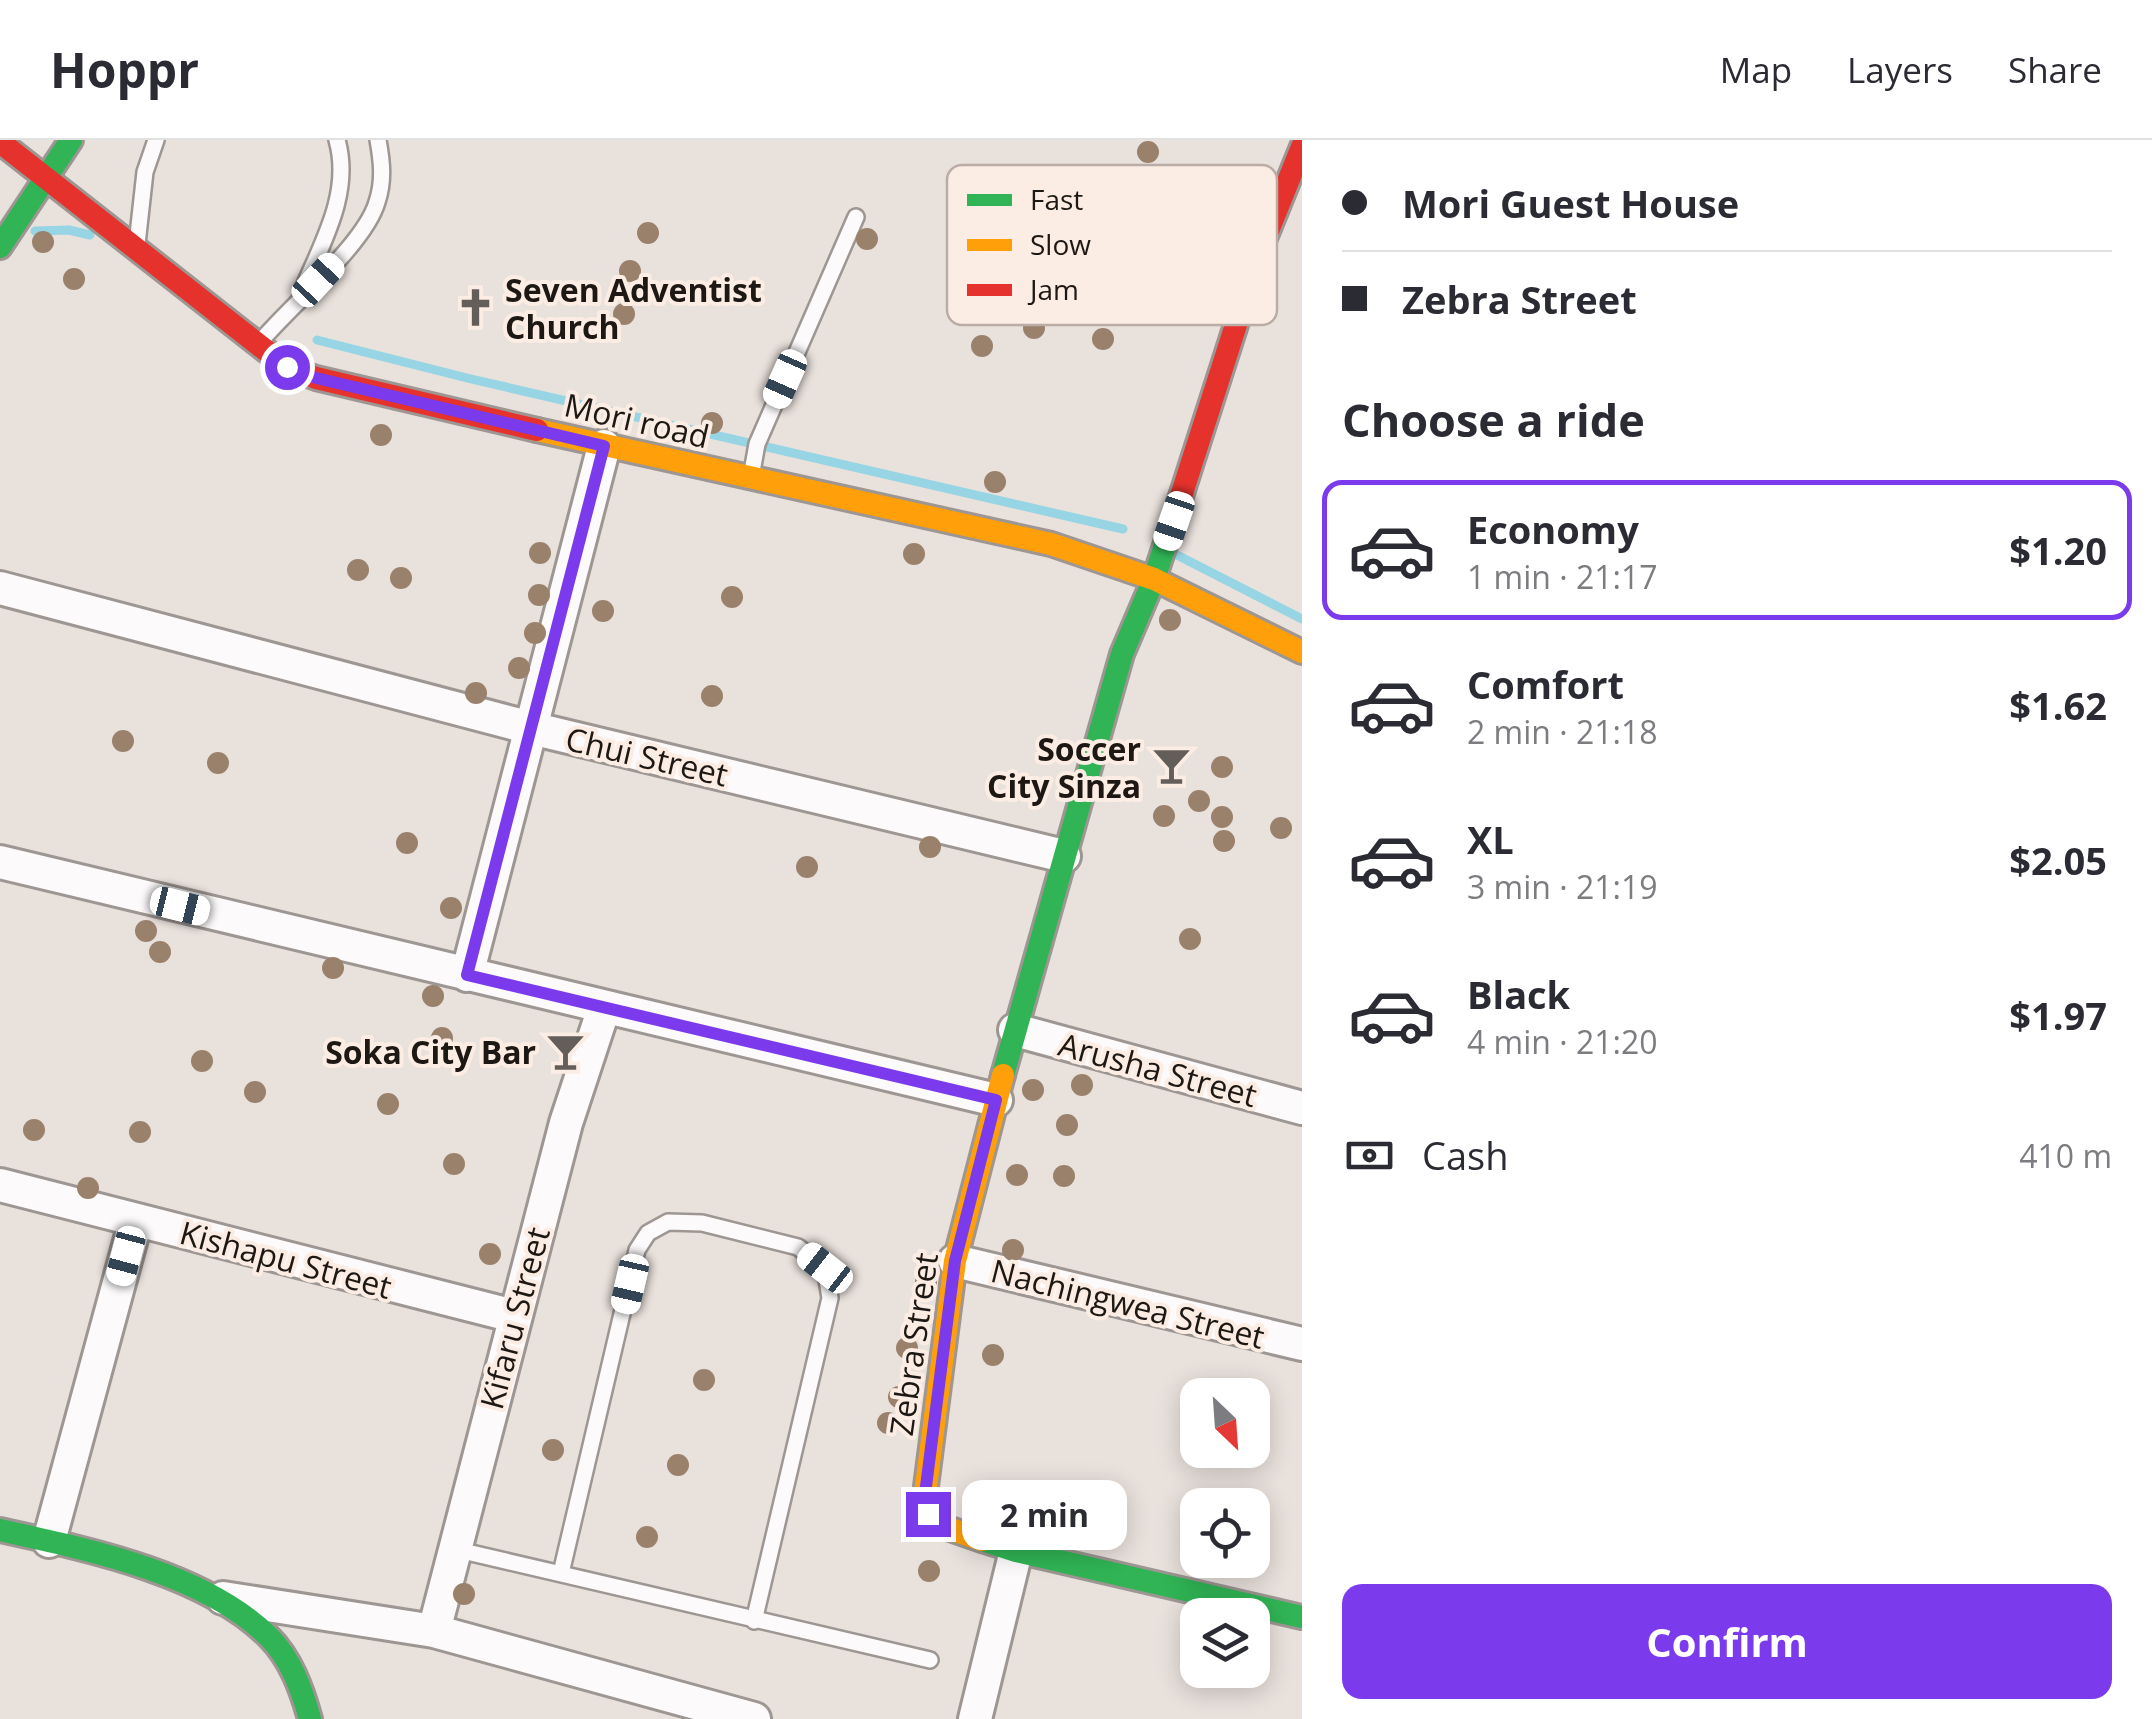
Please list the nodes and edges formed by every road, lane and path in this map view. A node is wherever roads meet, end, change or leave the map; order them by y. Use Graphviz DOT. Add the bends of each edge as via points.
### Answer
graph roads {
  1 [pos="71,140"];
  2 [pos="156,140"];
  3 [pos="337,140"];
  4 [pos="378,140"];
  5 [pos="1302,148"];
  6 [pos="7,150"];
  7 [pos="48,179"];
  8 [pos="1277,210"];
  9 [pos="856,217"];
  10 [pos="0,248"];
  11 [pos="137,249"];
  12 [pos="299,300"];
  13 [pos="1237,325"];
  14 [pos="258,345"];
  15 [pos="604,446"];
  16 [pos="751,478"];
  17 [pos="1154,579"];
  18 [pos="0,588"];
  19 [pos="1302,652"];
  20 [pos="532,728"];
  21 [pos="1064,856"];
  22 [pos="0,862"];
  23 [pos="467,975"];
  24 [pos="604,1008"];
  25 [pos="1015,1030"];
  26 [pos="996,1100"];
  27 [pos="1302,1108"];
  28 [pos="0,1185"];
  29 [pos="136,1220"];
  30 [pos="955,1261"];
  31 [pos="514,1316"];
  32 [pos="1302,1344"];
  33 [pos="0,1530"];
  34 [pos="49,1541"];
  35 [pos="454,1549"];
  36 [pos="1016,1551"];
  37 [pos="561,1573"];
  38 [pos="207,1595"];
  39 [pos="1302,1618"];
  40 [pos="754,1621"];
  41 [pos="434,1631"];
  42 [pos="930,1660"];
  43 [pos="310,1719"];
  44 [pos="754,1719"];
  45 [pos="975,1719"];
  1 -- 7 [label="street"];
  2 -- 11 [label="lane" via="145,172"];
  3 -- 12 [label="lane" via="343,170 338,202"];
  4 -- 12 [label="lane" via="384,167 377,206 356,240"];
  5 -- 8 [label="street, Zebra Street"];
  6 -- 7 [label="street, Mori road"];
  7 -- 10 [label="street"];
  7 -- 11 [label="street, Mori road"];
  9 -- 16 [label="lane" via="757,444"];
  11 -- 14 [label="street, Mori road"];
  12 -- 14 [label="lane"];
  13 -- 17 [label="street, Zebra Street"];
  14 -- 15 [label="street, Mori road" via="316,378"];
  15 -- 16 [label="street, Mori road"];
  15 -- 20 [label="street"];
  16 -- 17 [label="street, Mori road" via="1051,544"];
  17 -- 19 [label="street, Mori road"];
  17 -- 21 [label="street, Zebra Street" via="1122,654"];
  18 -- 20 [label="street, Chui Street"];
  20 -- 21 [label="street, Chui Street"];
  20 -- 23 [label="street"];
  21 -- 25 [label="street, Zebra Street"];
  22 -- 23 [label="street"];
  23 -- 24 [label="street"];
  24 -- 26 [label="street"];
  24 -- 31 [label="street, Kifaru Street"];
  25 -- 26 [label="street, Zebra Street"];
  25 -- 27 [label="street, Arusha Street"];
  26 -- 30 [label="street, Zebra Street"];
  28 -- 29 [label="street, Kishapu Street"];
  29 -- 31 [label="street, Kishapu Street"];
  29 -- 34 [label="street"];
  30 -- 32 [label="street, Nachingwea Street"];
  30 -- 36 [label="street, Zebra Street" via="924,1502 933,1523"];
  31 -- 35 [label="street, Kifaru Street"];
  33 -- 34 [label="street"];
  34 -- 38 [label="street"];
  35 -- 37 [label="lane"];
  35 -- 41 [label="street, Kifaru Street"];
  36 -- 39 [label="street, Zebra Street"];
  36 -- 45 [label="street"];
  37 -- 40 [label="lane"];
  37 -- 40 [label="lane" via="638,1250 648,1233 668,1222 702,1223 798,1247 825,1268 830,1298"];
  38 -- 41 [label="street"];
  38 -- 43 [label="street" via="270,1638 297,1679"];
  40 -- 42 [label="lane"];
  41 -- 44 [label="street"];
}
